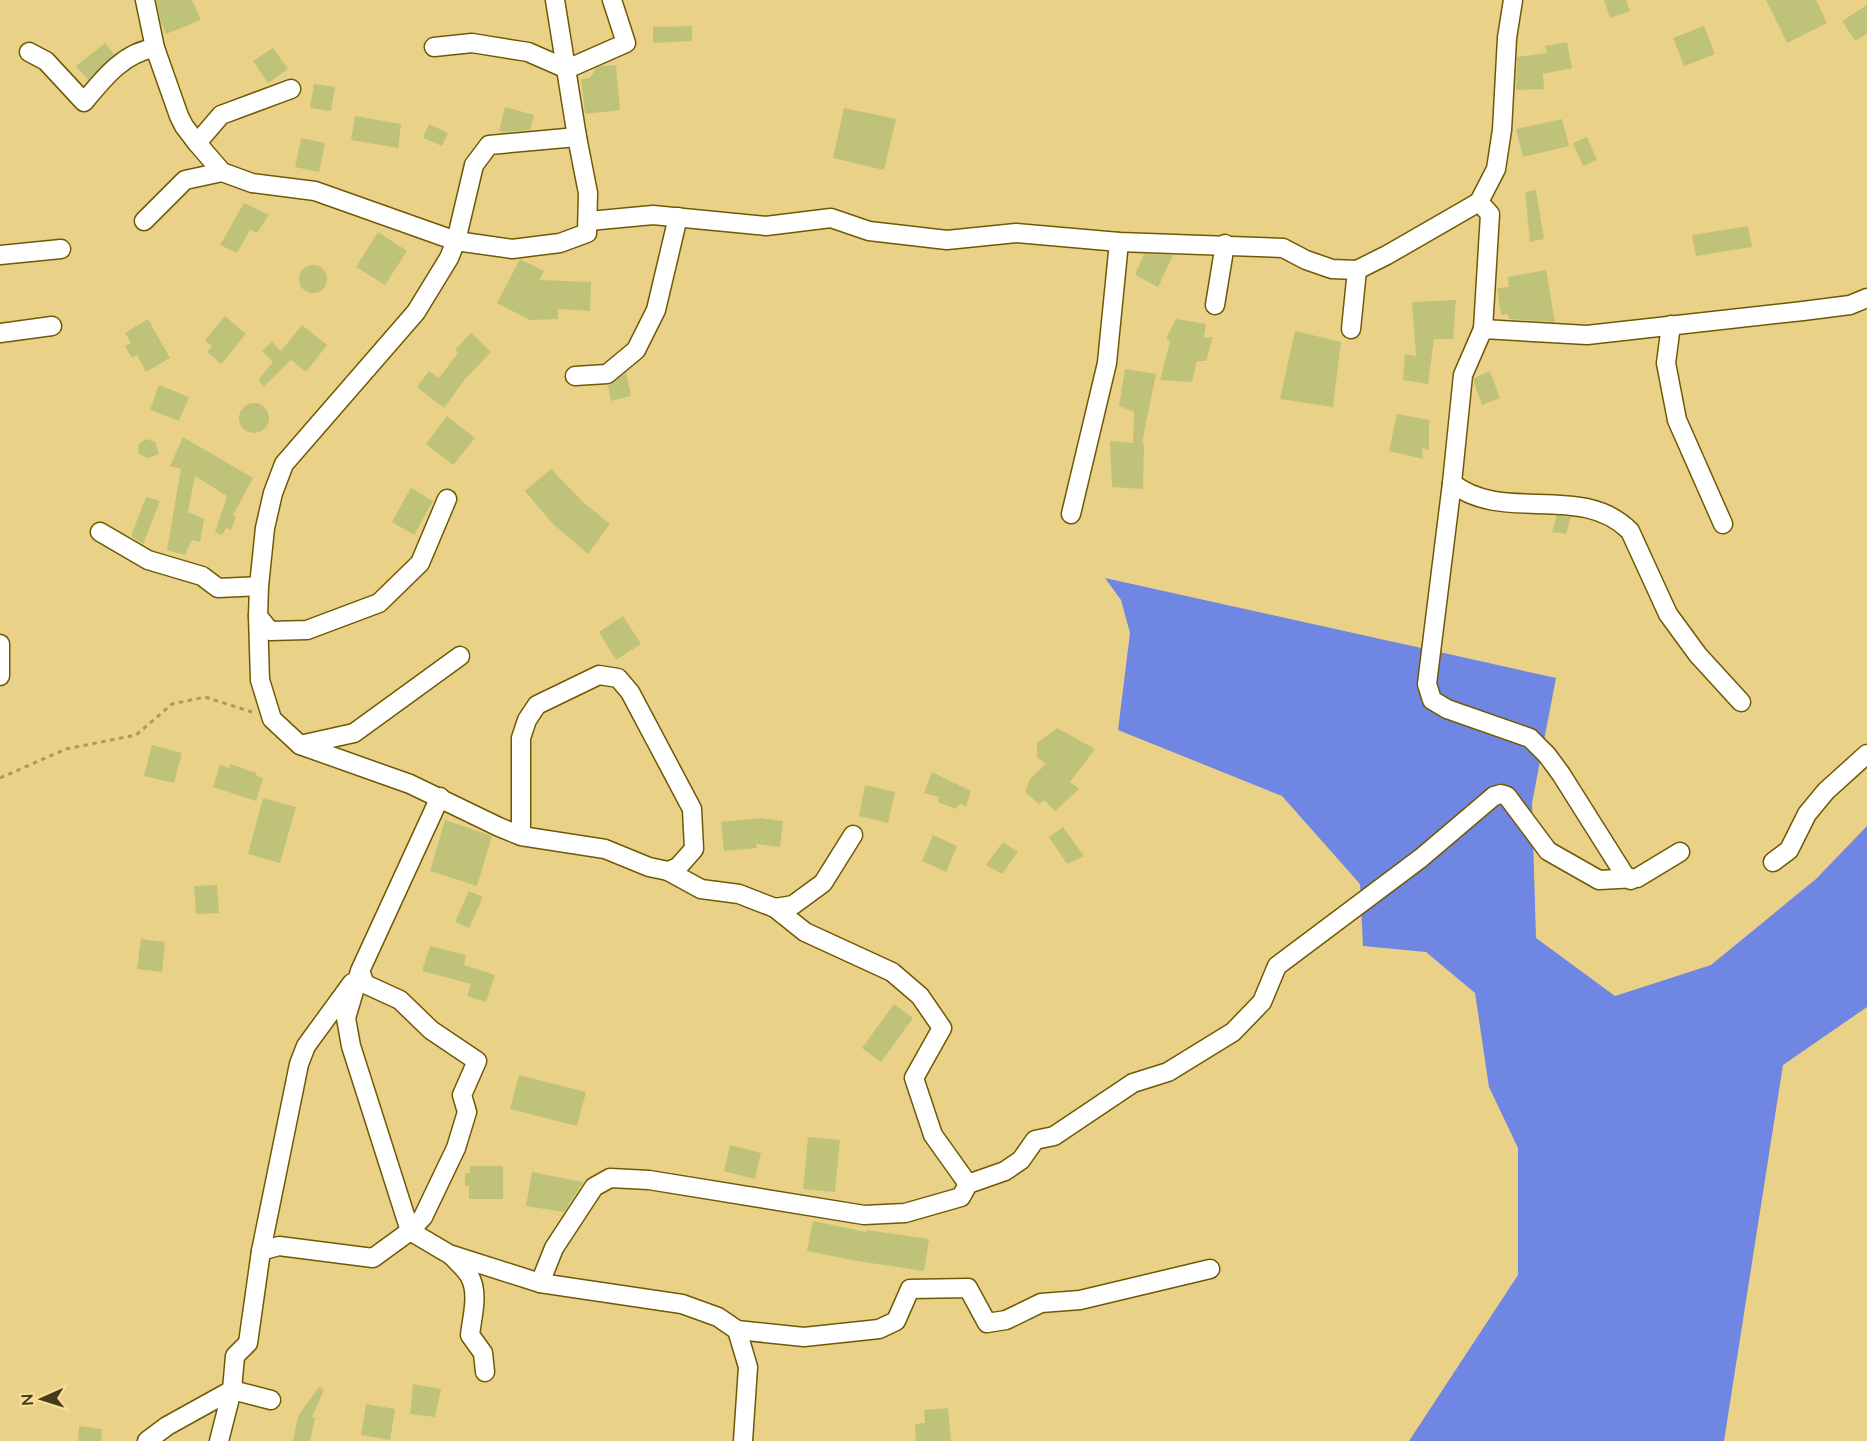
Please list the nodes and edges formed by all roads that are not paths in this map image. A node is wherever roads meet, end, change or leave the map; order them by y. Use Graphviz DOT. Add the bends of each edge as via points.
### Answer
graph roads {
  1 [pos="145,0"];
  2 [pos="555,0"];
  3 [pos="612,0"];
  4 [pos="1513,0"];
  5 [pos="434,47"];
  6 [pos="155,48"];
  7 [pos="29,52"];
  8 [pos="567,69"];
  9 [pos="291,89"];
  10 [pos="577,137"];
  11 [pos="197,143"];
  12 [pos="222,172"];
  13 [pos="1479,202"];
  14 [pos="678,217"];
  15 [pos="144,221"];
  16 [pos="589,221"];
  17 [pos="456,241"];
  18 [pos="1119,242"];
  19 [pos="1225,244"];
  20 [pos="61,249"];
  21 [pos="0,255"];
  22 [pos="1357,270"];
  23 [pos="1867,297"];
  24 [pos="1215,304"];
  25 [pos="1671,325"];
  26 [pos="52,326"];
  27 [pos="1351,329"];
  28 [pos="1483,329"];
  29 [pos="0,333"];
  30 [pos="575,376"];
  31 [pos="1452,483"];
  32 [pos="447,499"];
  33 [pos="1071,514"];
  34 [pos="1724,524"];
  35 [pos="100,532"];
  36 [pos="259,586"];
  37 [pos="258,616"];
  38 [pos="0,644"];
  39 [pos="460,657"];
  40 [pos="0,676"];
  41 [pos="1741,702"];
  42 [pos="300,745"];
  43 [pos="1867,754"];
  44 [pos="440,797"];
  45 [pos="853,835"];
  46 [pos="521,836"];
  47 [pos="1680,852"];
  48 [pos="1773,862"];
  49 [pos="668,871"];
  50 [pos="1631,880"];
  51 [pos="774,908"];
  52 [pos="360,971"];
  53 [pos="969,1184"];
  54 [pos="410,1231"];
  55 [pos="261,1251"];
  56 [pos="449,1254"];
  57 [pos="1210,1269"];
  58 [pos="540,1283"];
  59 [pos="737,1330"];
  60 [pos="485,1372"];
  61 [pos="232,1390"];
  62 [pos="271,1400"];
  63 [pos="225,1439"];
  64 [pos="147,1441"];
  65 [pos="743,1441"];
  1 -- 6 [label="street"];
  2 -- 8 [label="street"];
  3 -- 8 [label="street" via="626,43"];
  4 -- 13 [label="street" via="1496,169"];
  5 -- 8 [label="street" via="472,43 528,52"];
  6 -- 7 [label="street" via="141,50 109,72 84,102 46,61"];
  6 -- 11 [label="street" via="184,126"];
  8 -- 10 [label="street"];
  9 -- 11 [label="street" via="220,115"];
  10 -- 16 [label="street"];
  10 -- 17 [label="street" via="489,145 474,165"];
  11 -- 12 [label="street"];
  12 -- 15 [label="street" via="185,180"];
  12 -- 17 [label="street" via="252,183 315,190"];
  13 -- 22 [label="street"];
  13 -- 28 [label="street" via="1490,214"];
  14 -- 16 [label="street" via="653,215"];
  14 -- 18 [label="street" via="766,226 831,218 869,231 947,240 1016,233"];
  14 -- 30 [label="street" via="656,310 636,350 608,374"];
  16 -- 17 [label="street" via="588,233 560,243 512,249"];
  17 -- 36 [label="street" via="416,312 284,464 273,493"];
  18 -- 19 [label="street"];
  18 -- 33 [label="street" via="1107,363"];
  19 -- 22 [label="street" via="1283,248 1332,269"];
  19 -- 24 [label="street"];
  20 -- 21 [label="street"];
  22 -- 27 [label="street"];
  23 -- 25 [label="street" via="1850,305"];
  25 -- 28 [label="street" via="1587,335"];
  25 -- 34 [label="street" via="1666,363 1677,420"];
  26 -- 29 [label="street"];
  28 -- 31 [label="street" via="1463,375"];
  31 -- 41 [label="street" via="1471,495 1493,501 1569,504 1603,512 1621,522 1630,531 1668,614 1698,655"];
  31 -- 50 [label="street" via="1427,684 1432,700 1530,738 1548,755"];
  32 -- 37 [label="street" via="420,563 379,603 307,630 270,631"];
  35 -- 36 [label="street" via="148,560 202,576 218,588"];
  36 -- 37 [label="street"];
  37 -- 42 [label="street" via="260,680 272,719"];
  38 -- 40 [label="street"];
  39 -- 42 [label="street" via="354,733"];
  42 -- 44 [label="street"];
  43 -- 48 [label="street" via="1826,791 1807,814 1789,850"];
  44 -- 46 [label="street"];
  44 -- 52 [label="street"];
  45 -- 51 [label="street" via="823,883 793,905"];
  46 -- 49 [label="street" via="604,849"];
  46 -- 49 [label="street" via="521,738 527,720 537,705 594,677 618,678 630,692 692,809 694,849 678,867"];
  47 -- 50 [label="street"];
  49 -- 51 [label="street" via="701,890 739,894"];
  50 -- 53 [label="street" via="1599,880 1548,851 1507,796 1494,796 1421,858 1277,966 1262,1002 1233,1032 1168,1072 1133,1083 1054,1136 1035,1140 1021,1160 1005,1171"];
  51 -- 53 [label="street" via="805,932 892,972 920,996 942,1028 914,1078 933,1135"];
  52 -- 54 [label="street" via="346,1018 351,1046"];
  52 -- 54 [label="street" via="365,984 400,1000 431,1030 477,1060 462,1095 467,1112 456,1148 423,1217"];
  52 -- 55 [label="street" via="306,1046 299,1064"];
  53 -- 58 [label="street" via="961,1197 905,1213 864,1215 649,1180 610,1178 594,1187 554,1248"];
  54 -- 55 [label="street" via="374,1258 279,1246"];
  54 -- 56 [label="street"];
  55 -- 61 [label="street" via="248,1343 235,1356"];
  56 -- 58 [label="street"];
  56 -- 60 [label="street" via="470,1275 474,1305 470,1335 483,1353"];
  57 -- 59 [label="street" via="1080,1300 1041,1303 1006,1320 987,1323 968,1288 910,1289 896,1321 879,1329 804,1337"];
  58 -- 59 [label="street" via="681,1304 718,1317"];
  59 -- 65 [label="street" via="748,1367"];
  61 -- 62 [label="street"];
  61 -- 63 [label="street"];
  61 -- 64 [label="street"];
}
